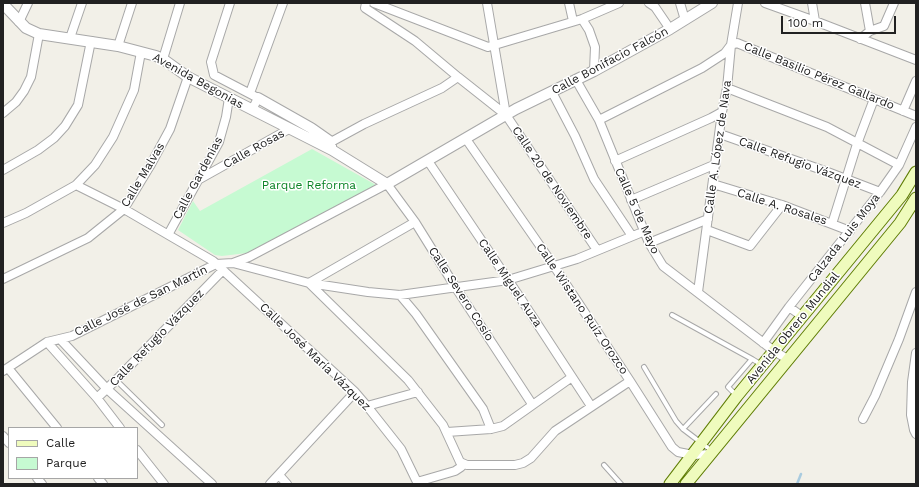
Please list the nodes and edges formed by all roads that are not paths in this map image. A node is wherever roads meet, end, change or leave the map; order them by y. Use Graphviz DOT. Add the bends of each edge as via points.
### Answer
graph roads {
  1 [pos="28,3"];
  2 [pos="82,3"];
  3 [pos="132,3"];
  4 [pos="180,3"];
  5 [pos="230,3"];
  6 [pos="283,3"];
  7 [pos="366,3"];
  8 [pos="374,3"];
  9 [pos="487,3"];
  10 [pos="569,3"];
  11 [pos="619,3"];
  12 [pos="649,3"];
  13 [pos="680,3"];
  14 [pos="712,3"];
  15 [pos="738,3"];
  16 [pos="765,3"];
  17 [pos="812,3"];
  18 [pos="865,3"];
  19 [pos="894,3"];
  20 [pos="3,4"];
  21 [pos="577,20"];
  22 [pos="685,20"];
  23 [pos="815,21"];
  24 [pos="19,22"];
  25 [pos="670,29"];
  26 [pos="870,31"];
  27 [pos="39,34"];
  28 [pos="70,38"];
  29 [pos="860,39"];
  30 [pos="91,42"];
  31 [pos="731,45"];
  32 [pos="118,46"];
  33 [pos="494,46"];
  34 [pos="141,52"];
  35 [pos="164,59"];
  36 [pos="916,60"];
  37 [pos="594,71"];
  38 [pos="188,77"];
  39 [pos="458,77"];
  40 [pos="576,80"];
  41 [pos="916,81"];
  42 [pos="727,88"];
  43 [pos="552,92"];
  44 [pos="254,96"];
  45 [pos="229,98"];
  46 [pos="874,99"];
  47 [pos="252,110"];
  48 [pos="903,110"];
  49 [pos="722,112"];
  50 [pos="3,113"];
  51 [pos="506,115"];
  52 [pos="916,116"];
  53 [pos="599,120"];
  54 [pos="916,127"];
  55 [pos="289,129"];
  56 [pos="720,134"];
  57 [pos="466,139"];
  58 [pos="857,144"];
  59 [pos="331,146"];
  60 [pos="428,161"];
  61 [pos="615,161"];
  62 [pos="716,164"];
  63 [pos="899,165"];
  64 [pos="3,170"];
  65 [pos="916,172"];
  66 [pos="846,180"];
  67 [pos="198,181"];
  68 [pos="387,184"];
  69 [pos="713,184"];
  70 [pos="76,185"];
  71 [pos="880,192"];
  72 [pos="916,198"];
  73 [pos="631,200"];
  74 [pos="782,205"];
  75 [pos="124,209"];
  76 [pos="708,219"];
  77 [pos="415,222"];
  78 [pos="3,223"];
  79 [pos="832,224"];
  80 [pos="707,230"];
  81 [pos="645,231"];
  82 [pos="850,231"];
  83 [pos="169,234"];
  84 [pos="632,236"];
  85 [pos="649,243"];
  86 [pos="597,250"];
  87 [pos="212,260"];
  88 [pos="233,263"];
  89 [pos="554,266"];
  90 [pos="223,270"];
  91 [pos="3,279"];
  92 [pos="508,280"];
  93 [pos="309,283"];
  94 [pos="456,288"];
  95 [pos="698,292"];
  96 [pos="916,292"];
  97 [pos="400,294"];
  98 [pos="788,307"];
  99 [pos="672,315"];
  100 [pos="803,316"];
  101 [pos="60,339"];
  102 [pos="47,342"];
  103 [pos="763,343"];
  104 [pos="774,351"];
  105 [pos="916,353"];
  106 [pos="752,358"];
  107 [pos="789,360"];
  108 [pos="762,365"];
  109 [pos="644,367"];
  110 [pos="6,370"];
  111 [pos="572,377"];
  112 [pos="116,380"];
  113 [pos="630,381"];
  114 [pos="107,389"];
  115 [pos="355,392"];
  116 [pos="418,392"];
  117 [pos="716,394"];
  118 [pos="737,396"];
  119 [pos="97,398"];
  120 [pos="532,404"];
  121 [pos="368,406"];
  122 [pos="591,406"];
  123 [pos="863,419"];
  124 [pos="162,425"];
  125 [pos="56,427"];
  126 [pos="119,427"];
  127 [pos="492,429"];
  128 [pos="683,429"];
  129 [pos="447,432"];
  130 [pos="916,434"];
  131 [pos="701,443"];
  132 [pos="138,451"];
  133 [pos="712,453"];
  134 [pos="693,454"];
  135 [pos="464,464"];
  136 [pos="604,465"];
  137 [pos="279,474"];
  138 [pos="417,483"];
  139 [pos="164,484"];
  140 [pos="212,484"];
  141 [pos="270,484"];
  142 [pos="287,484"];
  143 [pos="620,484"];
  144 [pos="670,484"];
  145 [pos="686,484"];
  1 -- 24 [label="street"];
  2 -- 28 [label="street"];
  3 -- 32 [label="street"];
  4 -- 35 [label="street"];
  5 -- 44 [label="street" via="212,62 214,75"];
  6 -- 44 [label="street"];
  7 -- 39 [label="street" via="365,8 415,41"];
  8 -- 33 [label="street" via="488,47"];
  9 -- 33 [label="street"];
  10 -- 21 [label="street"];
  11 -- 21 [label="street"];
  12 -- 25 [label="street" via="655,6"];
  13 -- 22 [label="street"];
  14 -- 22 [label="street, Calle Bonifacio Falcón"];
  15 -- 31 [label="street, Calle A. López de Nava"];
  16 -- 23 [label="street"];
  17 -- 23 [label="street"];
  18 -- 26 [label="street"];
  19 -- 26 [label="street" via="884,26"];
  20 -- 24 [label="street, Avenida Begonias"];
  21 -- 33 [label="street"];
  21 -- 37 [label="street" via="588,30 595,47"];
  22 -- 25 [label="street, Calle Bonifacio Falcón"];
  23 -- 29 [label="street"];
  24 -- 27 [label="street, Avenida Begonias"];
  25 -- 37 [label="street, Calle Bonifacio Falcón"];
  26 -- 29 [label="street"];
  27 -- 28 [label="street, Avenida Begonias"];
  27 -- 50 [label="street" via="31,78 16,102"];
  28 -- 30 [label="street, Avenida Begonias"];
  29 -- 36 [label="street"];
  30 -- 32 [label="street, Avenida Begonias"];
  30 -- 64 [label="street" via="78,105 66,126 38,150"];
  31 -- 42 [label="street, Calle A. López de Nava"];
  31 -- 46 [label="street, Calle Basilio Pérez Gallardo" via="737,43"];
  31 -- 53 [label="street, Calle Basilio Pérez Gallardo" via="725,53 702,68"];
  32 -- 34 [label="street, Avenida Begonias"];
  33 -- 51 [label="street"];
  34 -- 35 [label="street, Avenida Begonias"];
  34 -- 70 [label="street" via="134,90 113,137 95,165"];
  35 -- 38 [label="street, Avenida Begonias"];
  37 -- 40 [label="street, Calle Bonifacio Falcón"];
  38 -- 45 [label="street, Avenida Begonias"];
  38 -- 75 [label="street, Calle Malvas" via="170,129"];
  39 -- 51 [label="street"];
  39 -- 59 [label="street" via="442,88 364,124"];
  40 -- 43 [label="street, Calle Bonifacio Falcón"];
  40 -- 53 [label="street, Calle 5 de Mayo"];
  41 -- 48 [label="street"];
  42 -- 49 [label="street, Calle A. López de Nava"];
  42 -- 58 [label="street" via="827,127"];
  43 -- 51 [label="street, Calle Bonifacio Falcón"];
  43 -- 84 [label="street" via="594,179"];
  44 -- 47 [label="street"];
  44 -- 59 [label="street" via="311,128"];
  45 -- 47 [label="street, Avenida Begonias"];
  45 -- 67 [label="street, Calle Gardenias" via="219,142"];
  46 -- 48 [label="street, Calle Basilio Pérez Gallardo"];
  46 -- 58 [label="street"];
  47 -- 55 [label="street, Avenida Begonias"];
  48 -- 52 [label="street, Calle Basilio Pérez Gallardo"];
  49 -- 56 [label="street, Calle A. López de Nava"];
  49 -- 61 [label="street"];
  51 -- 57 [label="street, Calle Bonifacio Falcón"];
  51 -- 86 [label="street, Calle 20 de Noviembre"];
  53 -- 61 [label="street, Calle 5 de Mayo"];
  54 -- 63 [label="street, Calzada Luis Moya"];
  55 -- 59 [label="street, Avenida Begonias"];
  55 -- 67 [label="street, Calle Rosas"];
  56 -- 62 [label="street, Calle A. López de Nava"];
  56 -- 66 [label="street, Calle Refugio Vázquez"];
  57 -- 60 [label="street, Calle Bonifacio Falcón"];
  57 -- 89 [label="street, Calle Wistano Ruíz Orozco"];
  58 -- 63 [label="street"];
  58 -- 66 [label="street"];
  59 -- 68 [label="street, Avenida Begonias"];
  60 -- 68 [label="street, Calle Bonifacio Falcón"];
  60 -- 92 [label="street, Calle Miguel Auza"];
  61 -- 73 [label="street, Calle 5 de Mayo"];
  62 -- 69 [label="street, Calle A. López de Nava"];
  62 -- 73 [label="street"];
  63 -- 71 [label="street, Calzada Luis Moya"];
  65 -- 100 [label="main road, Avenida Obrero Mundial" via="902,195"];
  66 -- 71 [label="street, Calle Refugio Vázquez"];
  66 -- 79 [label="street"];
  67 -- 83 [label="street, Calle Gardenias"];
  68 -- 77 [label="street, Calle Severo Cosío"];
  68 -- 88 [label="street"];
  69 -- 74 [label="street, Calle A. Rosales"];
  69 -- 76 [label="street, Calle A. López de Nava"];
  70 -- 75 [label="street, Calle José María Vázquez"];
  70 -- 78 [label="street"];
  71 -- 82 [label="street, Calzada Luis Moya"];
  72 -- 107 [label="main road, Avenida Obrero Mundial" via="900,223"];
  73 -- 81 [label="street, Calle 5 de Mayo"];
  74 -- 79 [label="street, Calle A. Rosales"];
  74 -- 80 [label="street" via="750,246"];
  75 -- 83 [label="street, Calle José María Vázquez"];
  75 -- 91 [label="street, Calle Malvas" via="88,238"];
  76 -- 80 [label="street, Calle A. López de Nava"];
  76 -- 85 [label="street"];
  77 -- 93 [label="street"];
  77 -- 94 [label="street, Calle Severo Cosío"];
  79 -- 82 [label="street, Calle A. Rosales"];
  80 -- 95 [label="street, Calle A. López de Nava"];
  81 -- 84 [label="street"];
  81 -- 85 [label="street, Calle 5 de Mayo"];
  82 -- 98 [label="street, Calzada Luis Moya"];
  83 -- 87 [label="street, Calle José María Vázquez"];
  84 -- 86 [label="street"];
  85 -- 95 [label="street, Calle 5 de Mayo" via="663,266"];
  86 -- 89 [label="street"];
  87 -- 88 [label="street"];
  87 -- 90 [label="street, Calle José María Vázquez"];
  87 -- 101 [label="street, Calle José de San Martín" via="72,336"];
  88 -- 93 [label="street"];
  89 -- 92 [label="street"];
  89 -- 113 [label="street, Calle Wistano Ruíz Orozco"];
  90 -- 112 [label="street, Calle Refugio Vázquez"];
  90 -- 115 [label="street, Calle José María Vázquez"];
  92 -- 94 [label="street"];
  92 -- 111 [label="street, Calle Miguel Auza"];
  93 -- 97 [label="street"];
  93 -- 116 [label="street"];
  94 -- 97 [label="street"];
  94 -- 120 [label="street, Calle Severo Cosío"];
  95 -- 103 [label="street, Calle 5 de Mayo"];
  96 -- 123 [label="street" via="875,396"];
  97 -- 127 [label="street" via="483,409"];
  98 -- 100 [label="street"];
  98 -- 103 [label="street, Calzada Luis Moya"];
  99 -- 106 [label="lane"];
  100 -- 104 [label="main road, Avenida Obrero Mundial"];
  101 -- 102 [label="street, Calle José de San Martín"];
  101 -- 114 [label="street"];
  102 -- 110 [label="street, Calle José de San Martín"];
  102 -- 119 [label="street"];
  103 -- 104 [label="street, Calle 5 de Mayo"];
  104 -- 107 [label="street, Calle 5 de Mayo"];
  104 -- 108 [label="main road, Avenida Obrero Mundial"];
  105 -- 130 [label="street" via="911,415"];
  106 -- 108 [label="lane"];
  106 -- 118 [label="lane" via="728,387"];
  107 -- 133 [label="main road, Avenida Obrero Mundial"];
  108 -- 118 [label="main road, Avenida Obrero Mundial"];
  109 -- 128 [label="lane"];
  110 -- 125 [label="street"];
  111 -- 120 [label="street"];
  111 -- 122 [label="street, Calle Miguel Auza"];
  112 -- 114 [label="street, Calle Refugio Vázquez"];
  112 -- 124 [label="lane"];
  113 -- 122 [label="street"];
  113 -- 134 [label="street, Calle Wistano Ruíz Orozco" via="672,447 678,452"];
  114 -- 119 [label="street, Calle Refugio Vázquez"];
  114 -- 140 [label="street"];
  115 -- 121 [label="street, Calle José María Vázquez"];
  115 -- 137 [label="street"];
  116 -- 121 [label="street"];
  116 -- 129 [label="street"];
  117 -- 128 [label="lane"];
  118 -- 131 [label="main road, Avenida Obrero Mundial"];
  119 -- 126 [label="street"];
  120 -- 127 [label="street" via="503,426"];
  121 -- 138 [label="street, Calle José María Vázquez" via="401,449"];
  122 -- 135 [label="street" via="552,433 524,463"];
  127 -- 129 [label="street"];
  128 -- 131 [label="lane"];
  129 -- 135 [label="street" via="457,458"];
  131 -- 133 [label="lane"];
  131 -- 134 [label="main road, Avenida Obrero Mundial"];
  132 -- 139 [label="street"];
  133 -- 134 [label="street, Calle Wistano Ruíz Orozco"];
  133 -- 145 [label="main road, Avenida Obrero Mundial"];
  134 -- 144 [label="main road, Avenida Obrero Mundial"];
  135 -- 138 [label="street" via="455,471"];
  136 -- 143 [label="lane"];
  137 -- 141 [label="street"];
  137 -- 142 [label="street"];
}
